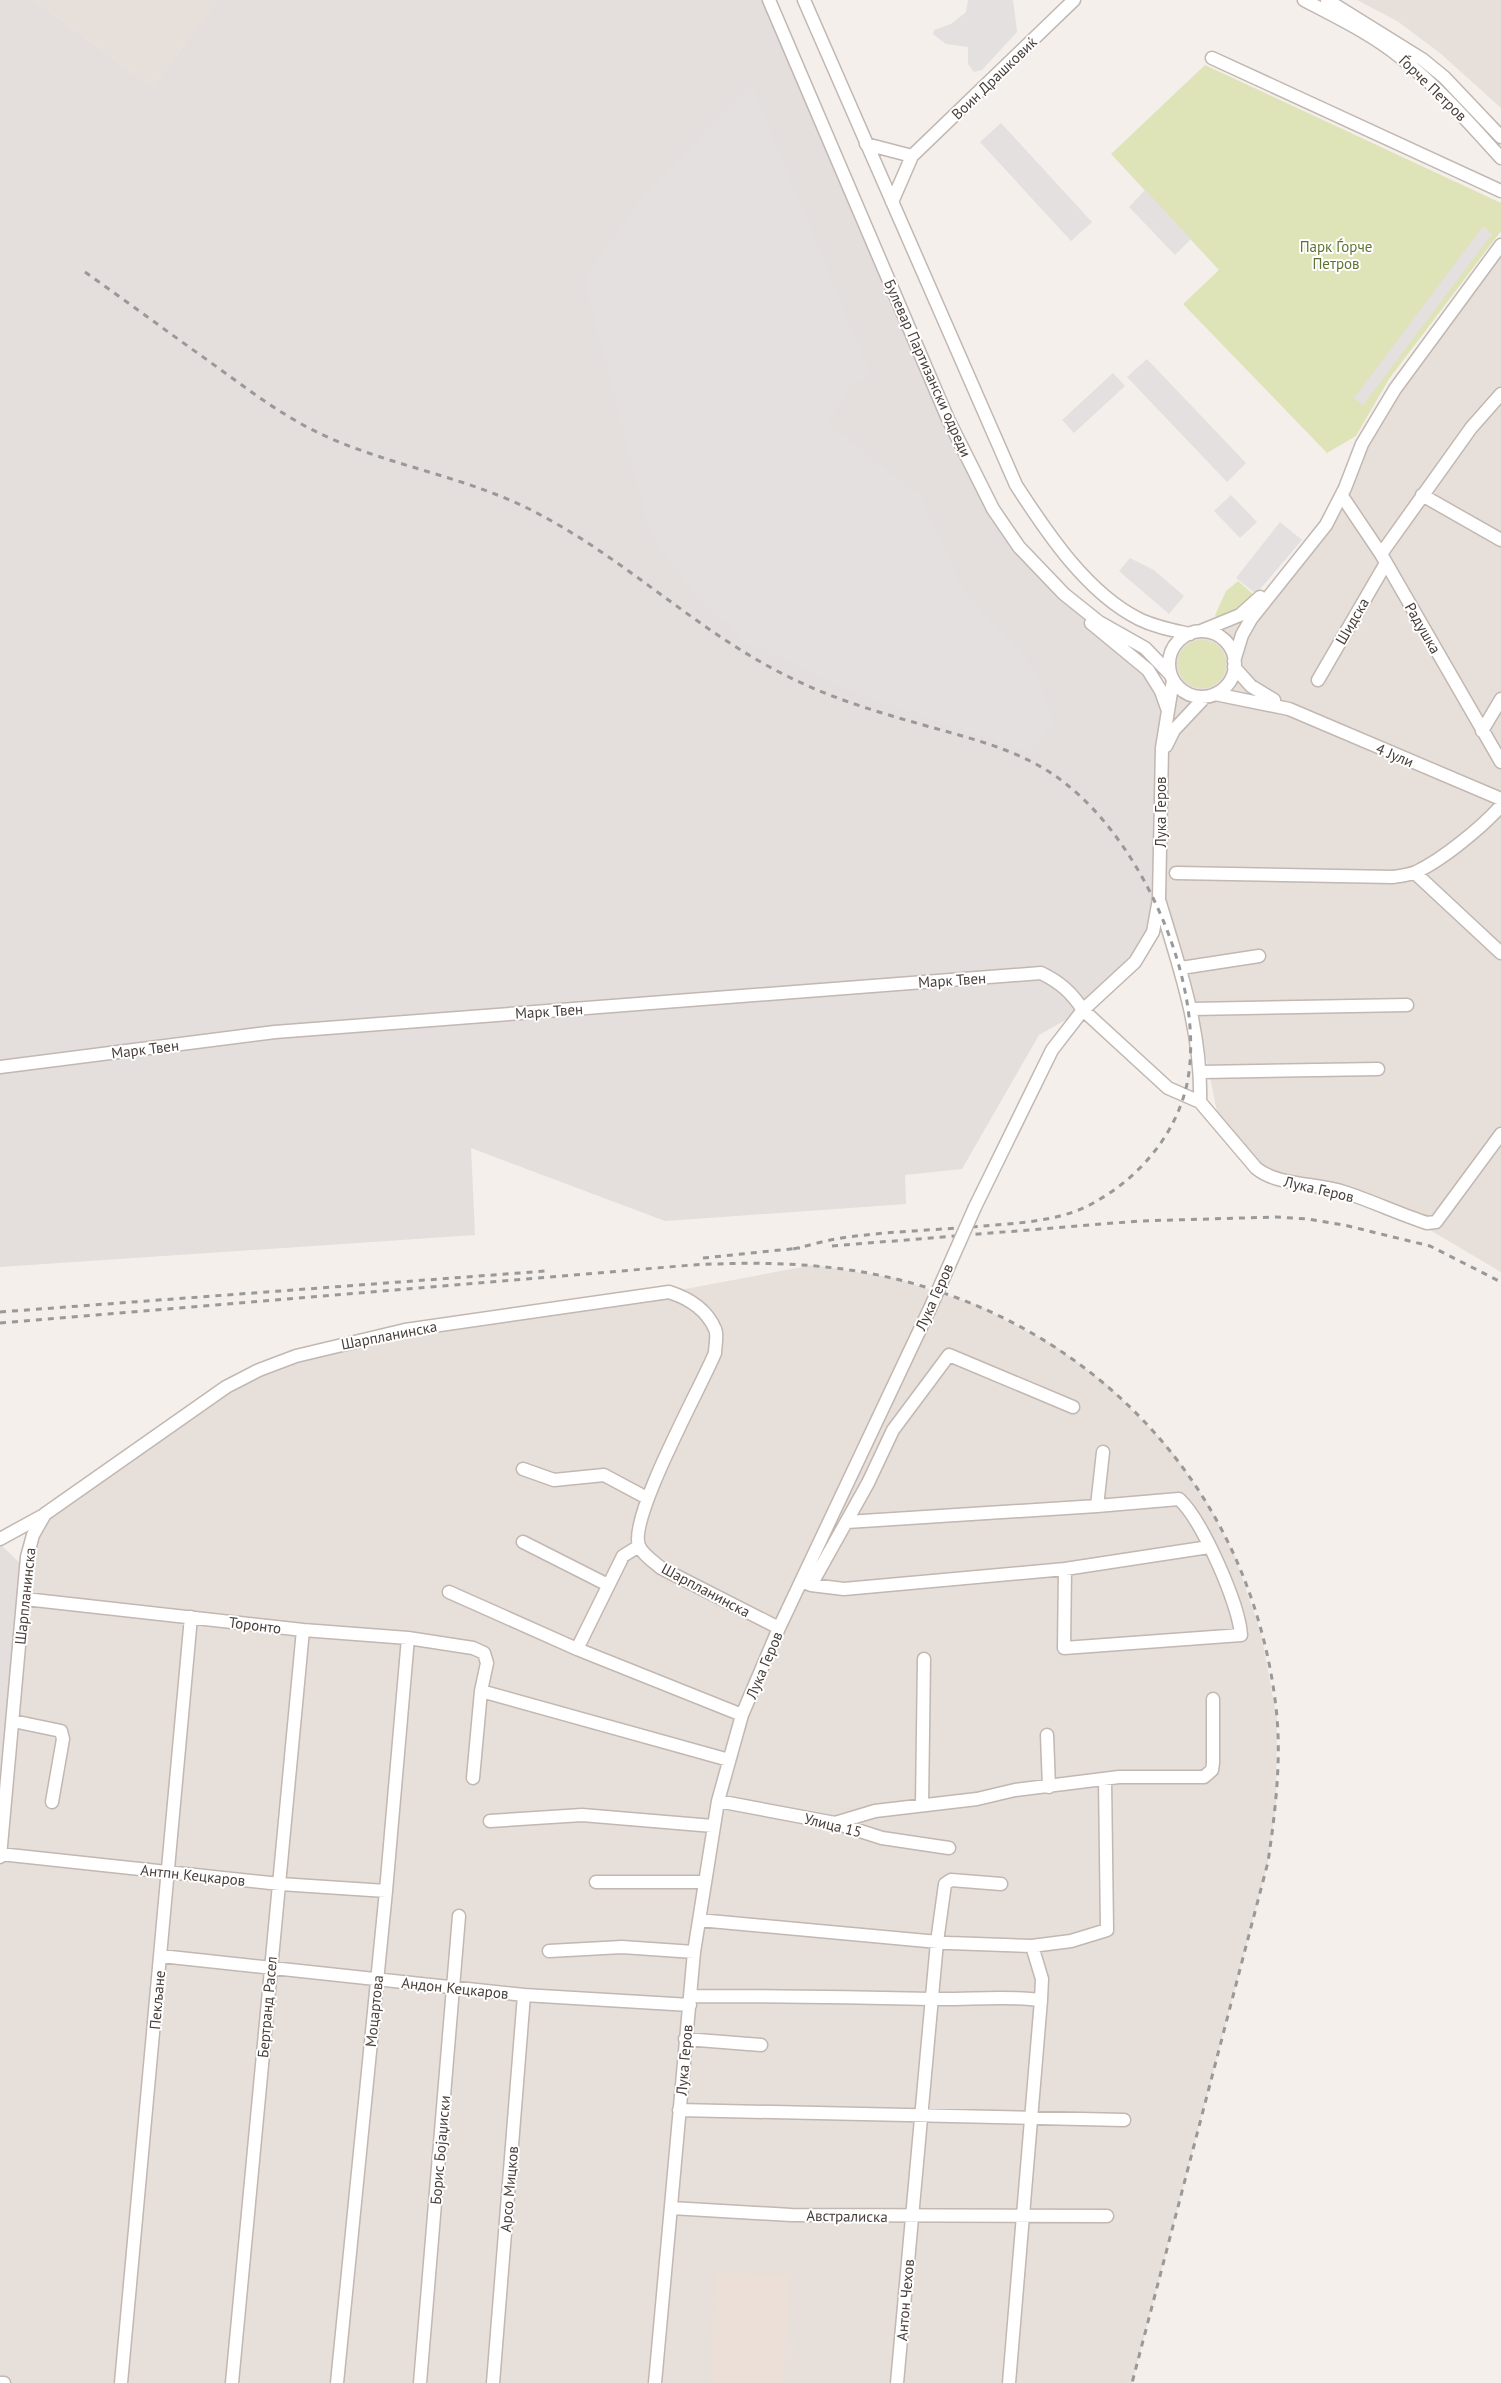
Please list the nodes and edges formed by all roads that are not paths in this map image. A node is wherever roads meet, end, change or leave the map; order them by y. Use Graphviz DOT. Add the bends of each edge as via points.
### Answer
graph roads {
  1 [pos="769,0"];
  2 [pos="804,0"];
  3 [pos="1074,0"];
  4 [pos="1304,0"];
  5 [pos="1327,0"];
  6 [pos="1212,58"];
  7 [pos="1501,137"];
  8 [pos="866,144"];
  9 [pos="912,156"];
  10 [pos="1501,158"];
  11 [pos="1501,191"];
  12 [pos="892,202"];
  13 [pos="1501,246"];
  14 [pos="1501,394"];
  15 [pos="1422,495"];
  16 [pos="1342,496"];
  17 [pos="1501,540"];
  18 [pos="1383,558"];
  19 [pos="1278,583"];
  20 [pos="1081,609"];
  21 [pos="1195,633"];
  22 [pos="1234,664"];
  23 [pos="1172,677"];
  24 [pos="1318,680"];
  25 [pos="1210,695"];
  26 [pos="1501,699"];
  27 [pos="1167,708"];
  28 [pos="1289,709"];
  29 [pos="1482,731"];
  30 [pos="1501,762"];
  31 [pos="1161,765"];
  32 [pos="1501,799"];
  33 [pos="1501,806"];
  34 [pos="1176,873"];
  35 [pos="1415,873"];
  36 [pos="1159,899"];
  37 [pos="1501,953"];
  38 [pos="1259,956"];
  39 [pos="1181,968"];
  40 [pos="1407,1005"];
  41 [pos="1192,1008"];
  42 [pos="1083,1010"];
  43 [pos="0,1067"];
  44 [pos="1378,1069"];
  45 [pos="1201,1072"];
  46 [pos="1200,1102"];
  47 [pos="1501,1134"];
  48 [pos="1073,1407"];
  49 [pos="1103,1452"];
  50 [pos="524,1469"];
  51 [pos="648,1498"];
  52 [pos="1097,1506"];
  53 [pos="45,1514"];
  54 [pos="847,1522"];
  55 [pos="0,1539"];
  56 [pos="523,1542"];
  57 [pos="639,1546"];
  58 [pos="1209,1547"];
  59 [pos="1065,1569"];
  60 [pos="806,1583"];
  61 [pos="608,1585"];
  62 [pos="449,1592"];
  63 [pos="25,1599"];
  64 [pos="191,1617"];
  65 [pos="779,1628"];
  66 [pos="303,1630"];
  67 [pos="408,1638"];
  68 [pos="577,1649"];
  69 [pos="924,1659"];
  70 [pos="482,1692"];
  71 [pos="1213,1699"];
  72 [pos="742,1715"];
  73 [pos="13,1721"];
  74 [pos="1047,1735"];
  75 [pos="729,1760"];
  76 [pos="473,1778"];
  77 [pos="1105,1779"];
  78 [pos="1049,1787"];
  79 [pos="718,1801"];
  80 [pos="52,1802"];
  81 [pos="922,1805"];
  82 [pos="490,1821"];
  83 [pos="835,1824"];
  84 [pos="713,1826"];
  85 [pos="949,1848"];
  86 [pos="0,1855"];
  87 [pos="168,1872"];
  88 [pos="596,1882"];
  89 [pos="704,1882"];
  90 [pos="280,1884"];
  91 [pos="1001,1884"];
  92 [pos="386,1891"];
  93 [pos="459,1916"];
  94 [pos="698,1920"];
  95 [pos="937,1942"];
  96 [pos="1032,1946"];
  97 [pos="549,1951"];
  98 [pos="694,1952"];
  99 [pos="161,1956"];
  100 [pos="270,1968"];
  101 [pos="377,1980"];
  102 [pos="454,1987"];
  103 [pos="524,1995"];
  104 [pos="933,1999"];
  105 [pos="1041,2000"];
  106 [pos="690,2001"];
  107 [pos="686,2039"];
  108 [pos="761,2045"];
  109 [pos="679,2110"];
  110 [pos="921,2116"];
  111 [pos="1033,2117"];
  112 [pos="1124,2120"];
  113 [pos="671,2208"];
  114 [pos="1107,2216"];
  115 [pos="913,2217"];
  116 [pos="1022,2217"];
  117 [pos="121,2383"];
  118 [pos="232,2383"];
  119 [pos="337,2383"];
  120 [pos="420,2383"];
  121 [pos="493,2383"];
  122 [pos="655,2383"];
  123 [pos="897,2383"];
  124 [pos="1008,2383"];
  1 -- 20 [label="street, Булевар Партизански одреди" via="979,484 1019,547"];
  2 -- 8 [label="street"];
  3 -- 9 [label="street, Воин Драшковиќ"];
  4 -- 10 [label="street, Ѓорче Петров" via="1399,55 1434,85"];
  5 -- 7 [label="street, Ѓорче Петров" via="1422,59 1444,77"];
  6 -- 11 [label="street"];
  8 -- 9 [label="street"];
  8 -- 12 [label="street"];
  9 -- 12 [label="street, Воин Драшковиќ"];
  12 -- 21 [label="street" via="1002,457 1039,520 1088,580 1128,613 1159,627"];
  13 -- 16 [label="street" via="1395,389 1362,444"];
  14 -- 15 [label="street, Шидска" via="1471,428"];
  15 -- 17 [label="street"];
  15 -- 18 [label="street, Шидска"];
  16 -- 18 [label="street, Радушка"];
  16 -- 19 [label="street" via="1326,525"];
  18 -- 24 [label="street, Шидска"];
  18 -- 29 [label="street, Радушка"];
  19 -- 21 [label="street" via="1240,615"];
  19 -- 22 [label="street" via="1251,619"];
  20 -- 23 [label="street, Булевар Партизански одреди" via="1144,648"];
  20 -- 27 [label="street" via="1100,632 1148,670 1161,690"];
  21 -- 22 [label="street" via="1212,633 1225,642"];
  21 -- 23 [label="street" via="1179,640 1172,650 1169,662"];
  22 -- 25 [label="street" via="1229,683"];
  22 -- 28 [label="street, 4 Јули" via="1255,689"];
  23 -- 25 [label="street" via="1186,693"];
  23 -- 27 [label="street, Лука Геров"];
  25 -- 28 [label="street, 4 Јули"];
  25 -- 31 [label="street, Лука Геров" via="1170,735"];
  26 -- 29 [label="street"];
  27 -- 31 [label="street, Лука Геров"];
  28 -- 32 [label="street, 4 Јули"];
  29 -- 30 [label="street, Радушка"];
  31 -- 36 [label="street, Лука Геров"];
  33 -- 35 [label="street" via="1455,846"];
  34 -- 35 [label="street" via="1393,877"];
  35 -- 37 [label="street"];
  36 -- 39 [label="street"];
  36 -- 42 [label="street, Лука Геров" via="1153,932 1135,962"];
  38 -- 39 [label="street"];
  39 -- 41 [label="street"];
  40 -- 41 [label="street"];
  41 -- 45 [label="street"];
  42 -- 43 [label="street, Марк Твен" via="1064,986 1041,973 275,1032"];
  42 -- 46 [label="street, Лука Геров" via="1168,1088"];
  42 -- 60 [label="street, Лука Геров, bridge" via="1052,1050 975,1207"];
  44 -- 45 [label="street"];
  45 -- 46 [label="street"];
  46 -- 47 [label="street, Лука Геров" via="1263,1174 1344,1192 1427,1223 1436,1222"];
  48 -- 54 [label="street" via="949,1355 893,1430"];
  49 -- 52 [label="street"];
  50 -- 51 [label="street" via="554,1480 604,1475"];
  51 -- 53 [label="street, Шарпланинска" via="715,1353 716,1330 703,1311 690,1299 669,1292 405,1330 296,1356 242,1377 219,1391"];
  51 -- 57 [label="street, Шарпланинска" via="638,1531"];
  52 -- 54 [label="street"];
  52 -- 58 [label="street" via="1180,1499"];
  53 -- 55 [label="street"];
  53 -- 63 [label="street, Шарпланинска" via="29,1545"];
  54 -- 60 [label="street"];
  56 -- 61 [label="street"];
  57 -- 61 [label="street" via="623,1556"];
  57 -- 65 [label="street, Шарпланинска" via="661,1568"];
  58 -- 59 [label="street"];
  58 -- 59 [label="street" via="1234,1602 1241,1634 1064,1648"];
  59 -- 60 [label="street" via="844,1589"];
  60 -- 65 [label="street, Лука Геров"];
  61 -- 68 [label="street"];
  62 -- 68 [label="street"];
  63 -- 64 [label="street, Торонто"];
  63 -- 73 [label="street, Шарпланинска"];
  64 -- 66 [label="street, Торонто"];
  64 -- 87 [label="street, Пекљане"];
  65 -- 72 [label="street, Лука Геров"];
  66 -- 67 [label="street, Торонто"];
  66 -- 90 [label="street, Бертранд Расел"];
  67 -- 70 [label="street, Торонто" via="474,1648 484,1653 487,1663"];
  67 -- 92 [label="street, Моцартова"];
  68 -- 72 [label="street"];
  69 -- 81 [label="street"];
  70 -- 75 [label="street"];
  70 -- 76 [label="street"];
  71 -- 77 [label="street" via="1214,1756 1212,1770 1204,1777"];
  72 -- 75 [label="street, Лука Геров"];
  73 -- 80 [label="street" via="61,1731 63,1738"];
  73 -- 86 [label="street, Шарпланинска"];
  74 -- 78 [label="street"];
  75 -- 79 [label="street, Лука Геров"];
  77 -- 78 [label="street"];
  77 -- 96 [label="street" via="1107,1930 1071,1941"];
  78 -- 81 [label="street"];
  79 -- 83 [label="street, Улица 15"];
  79 -- 84 [label="street, Лука Геров"];
  81 -- 83 [label="street" via="875,1811"];
  82 -- 84 [label="street" via="582,1815"];
  83 -- 85 [label="street, Улица 15" via="882,1838"];
  84 -- 89 [label="street, Лука Геров"];
  86 -- 87 [label="street, Антпн Кецкаров"];
  87 -- 90 [label="street, Антпн Кецкаров"];
  87 -- 99 [label="street, Пекљане"];
  88 -- 89 [label="street"];
  89 -- 94 [label="street, Лука Геров"];
  90 -- 92 [label="street, Антпн Кецкаров"];
  90 -- 100 [label="street, Бертранд Расел"];
  91 -- 95 [label="street, Антон Чехов" via="951,1880 945,1884"];
  92 -- 101 [label="street, Моцартова"];
  93 -- 102 [label="street, Борис Бојаџиски"];
  94 -- 95 [label="street"];
  94 -- 98 [label="street, Лука Геров"];
  95 -- 96 [label="street"];
  95 -- 104 [label="street, Антон Чехов"];
  96 -- 105 [label="street" via="1042,1979"];
  97 -- 98 [label="street" via="622,1947"];
  98 -- 106 [label="street, Лука Геров"];
  99 -- 100 [label="street, Андон Кецкаров"];
  99 -- 117 [label="street, Пекљане"];
  100 -- 101 [label="street, Андон Кецкаров"];
  100 -- 118 [label="street, Бертранд Расел"];
  101 -- 102 [label="street, Андон Кецкаров"];
  101 -- 119 [label="street, Моцартова"];
  102 -- 103 [label="street, Андон Кецкаров"];
  102 -- 120 [label="street, Борис Бојаџиски"];
  103 -- 106 [label="street, Андон Кецкаров"];
  103 -- 121 [label="street, Арсо Мицков"];
  104 -- 105 [label="street, Андон Кецкаров" via="1021,1997"];
  104 -- 106 [label="street, Андон Кецкаров" via="835,1995"];
  104 -- 110 [label="street, Антон Чехов"];
  105 -- 111 [label="street"];
  106 -- 107 [label="street, Лука Геров"];
  107 -- 108 [label="street"];
  107 -- 109 [label="street, Лука Геров"];
  109 -- 110 [label="street"];
  109 -- 113 [label="street, Лука Геров"];
  110 -- 111 [label="street"];
  110 -- 115 [label="street, Антон Чехов"];
  111 -- 112 [label="street"];
  111 -- 116 [label="street"];
  113 -- 115 [label="street, Австралиска" via="791,2216"];
  113 -- 122 [label="street, Лука Геров"];
  114 -- 116 [label="street, Австралиска"];
  115 -- 116 [label="street, Австралиска"];
  115 -- 123 [label="street, Антон Чехов"];
  116 -- 124 [label="street"];
}
